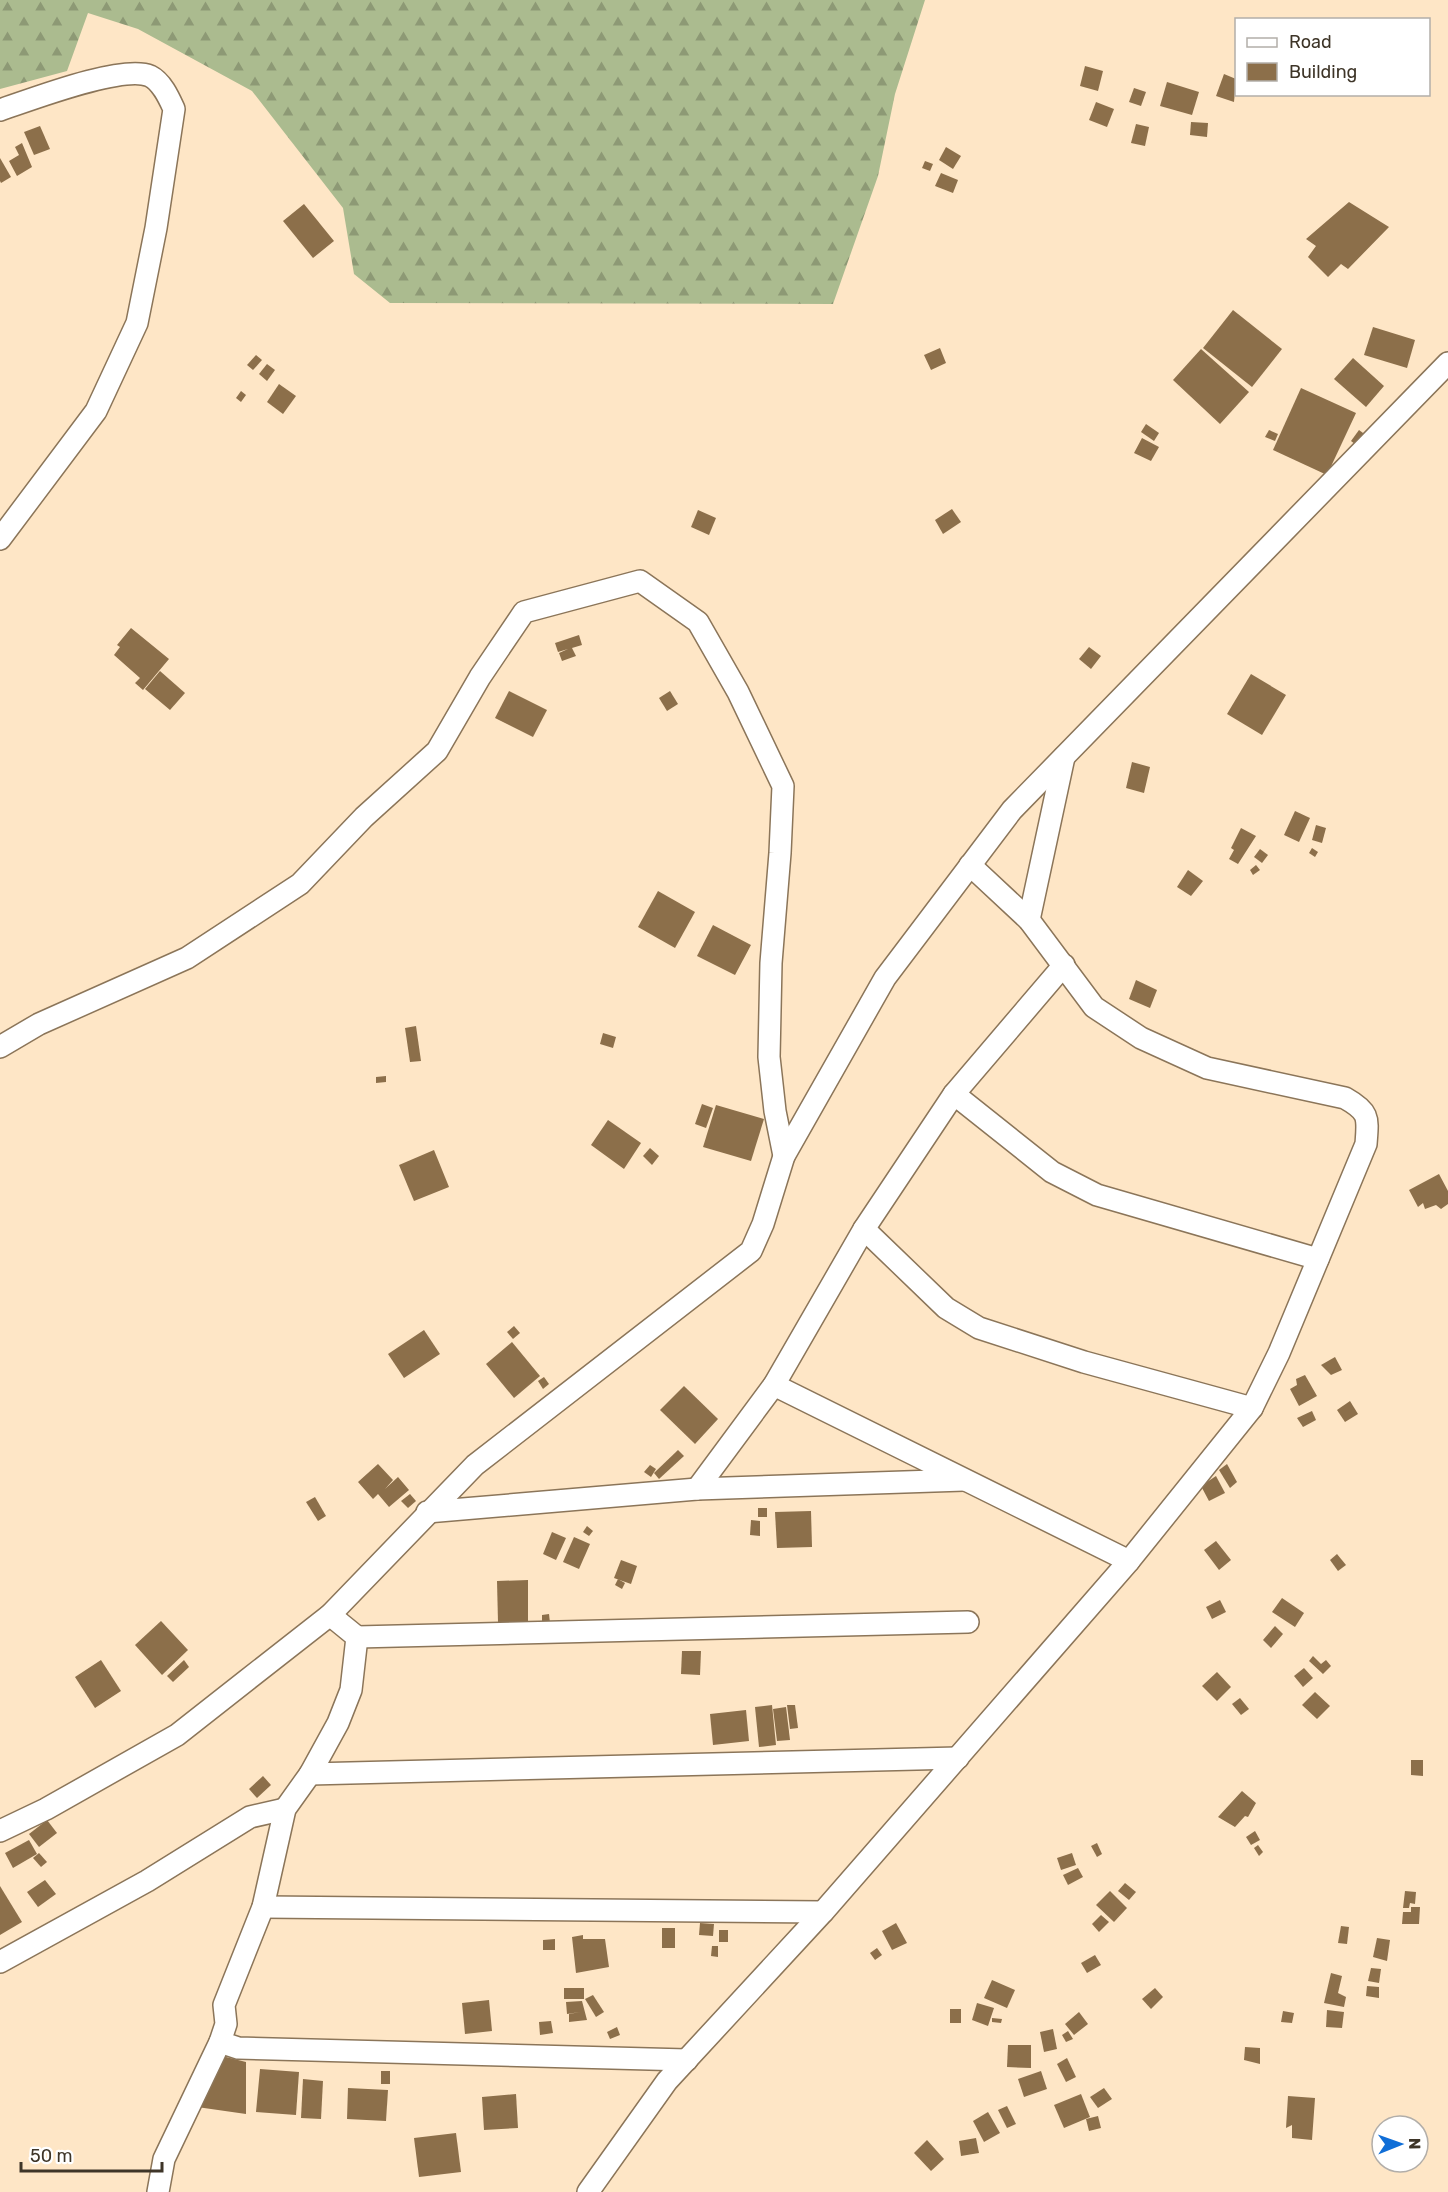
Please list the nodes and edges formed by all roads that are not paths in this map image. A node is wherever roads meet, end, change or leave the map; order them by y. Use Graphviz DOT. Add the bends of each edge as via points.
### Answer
graph roads {
  1 [pos="0,110"];
  2 [pos="1448,363"];
  3 [pos="0,539"];
  4 [pos="1064,757"];
  5 [pos="970,864"];
  6 [pos="1029,920"];
  7 [pos="1064,965"];
  8 [pos="0,1047"];
  9 [pos="954,1094"];
  10 [pos="784,1156"];
  11 [pos="864,1229"];
  12 [pos="1318,1259"];
  13 [pos="774,1385"];
  14 [pos="1252,1408"];
  15 [pos="964,1480"];
  16 [pos="697,1489"];
  17 [pos="428,1512"];
  18 [pos="1130,1561"];
  19 [pos="330,1615"];
  20 [pos="968,1622"];
  21 [pos="357,1637"];
  22 [pos="958,1758"];
  23 [pos="310,1774"];
  24 [pos="285,1809"];
  25 [pos="0,1831"];
  26 [pos="263,1907"];
  27 [pos="823,1912"];
  28 [pos="0,1962"];
  29 [pos="220,2042"];
  30 [pos="687,2060"];
  31 [pos="158,2192"];
  32 [pos="588,2192"];
  1 -- 3 [label="street" via="120,74 149,76 167,93 174,109 137,323 96,411"];
  2 -- 4 [label="street"];
  4 -- 5 [label="street" via="1012,810"];
  4 -- 6 [label="street"];
  5 -- 6 [label="street"];
  5 -- 10 [label="street" via="885,978"];
  6 -- 7 [label="street"];
  7 -- 9 [label="street"];
  7 -- 12 [label="street" via="1094,1007 1141,1038 1207,1068 1346,1098 1362,1107 1368,1119 1366,1144"];
  8 -- 10 [label="street" via="39,1024 186,958 300,884 364,817 437,751 524,612 640,581 698,622 738,692 783,786 769,1057"];
  9 -- 11 [label="street"];
  9 -- 12 [label="street" via="1052,1172 1097,1195"];
  10 -- 17 [label="street" via="751,1251 475,1465"];
  11 -- 13 [label="street"];
  11 -- 14 [label="street" via="946,1308 979,1328 1084,1362"];
  12 -- 14 [label="street"];
  13 -- 15 [label="street"];
  13 -- 16 [label="street"];
  14 -- 18 [label="street"];
  15 -- 16 [label="street"];
  15 -- 18 [label="street"];
  16 -- 17 [label="street"];
  17 -- 19 [label="street"];
  18 -- 22 [label="street"];
  19 -- 21 [label="street"];
  19 -- 25 [label="street" via="177,1735"];
  20 -- 21 [label="street"];
  21 -- 23 [label="street" via="351,1690"];
  22 -- 23 [label="street"];
  22 -- 27 [label="street"];
  23 -- 24 [label="street"];
  24 -- 26 [label="street"];
  24 -- 28 [label="street" via="250,1817 147,1881"];
  26 -- 27 [label="street"];
  26 -- 29 [label="street" via="224,2005 226,2024"];
  27 -- 30 [label="street"];
  29 -- 30 [label="street" via="238,2048"];
  29 -- 31 [label="street" via="164,2159"];
  30 -- 32 [label="street"];
}
